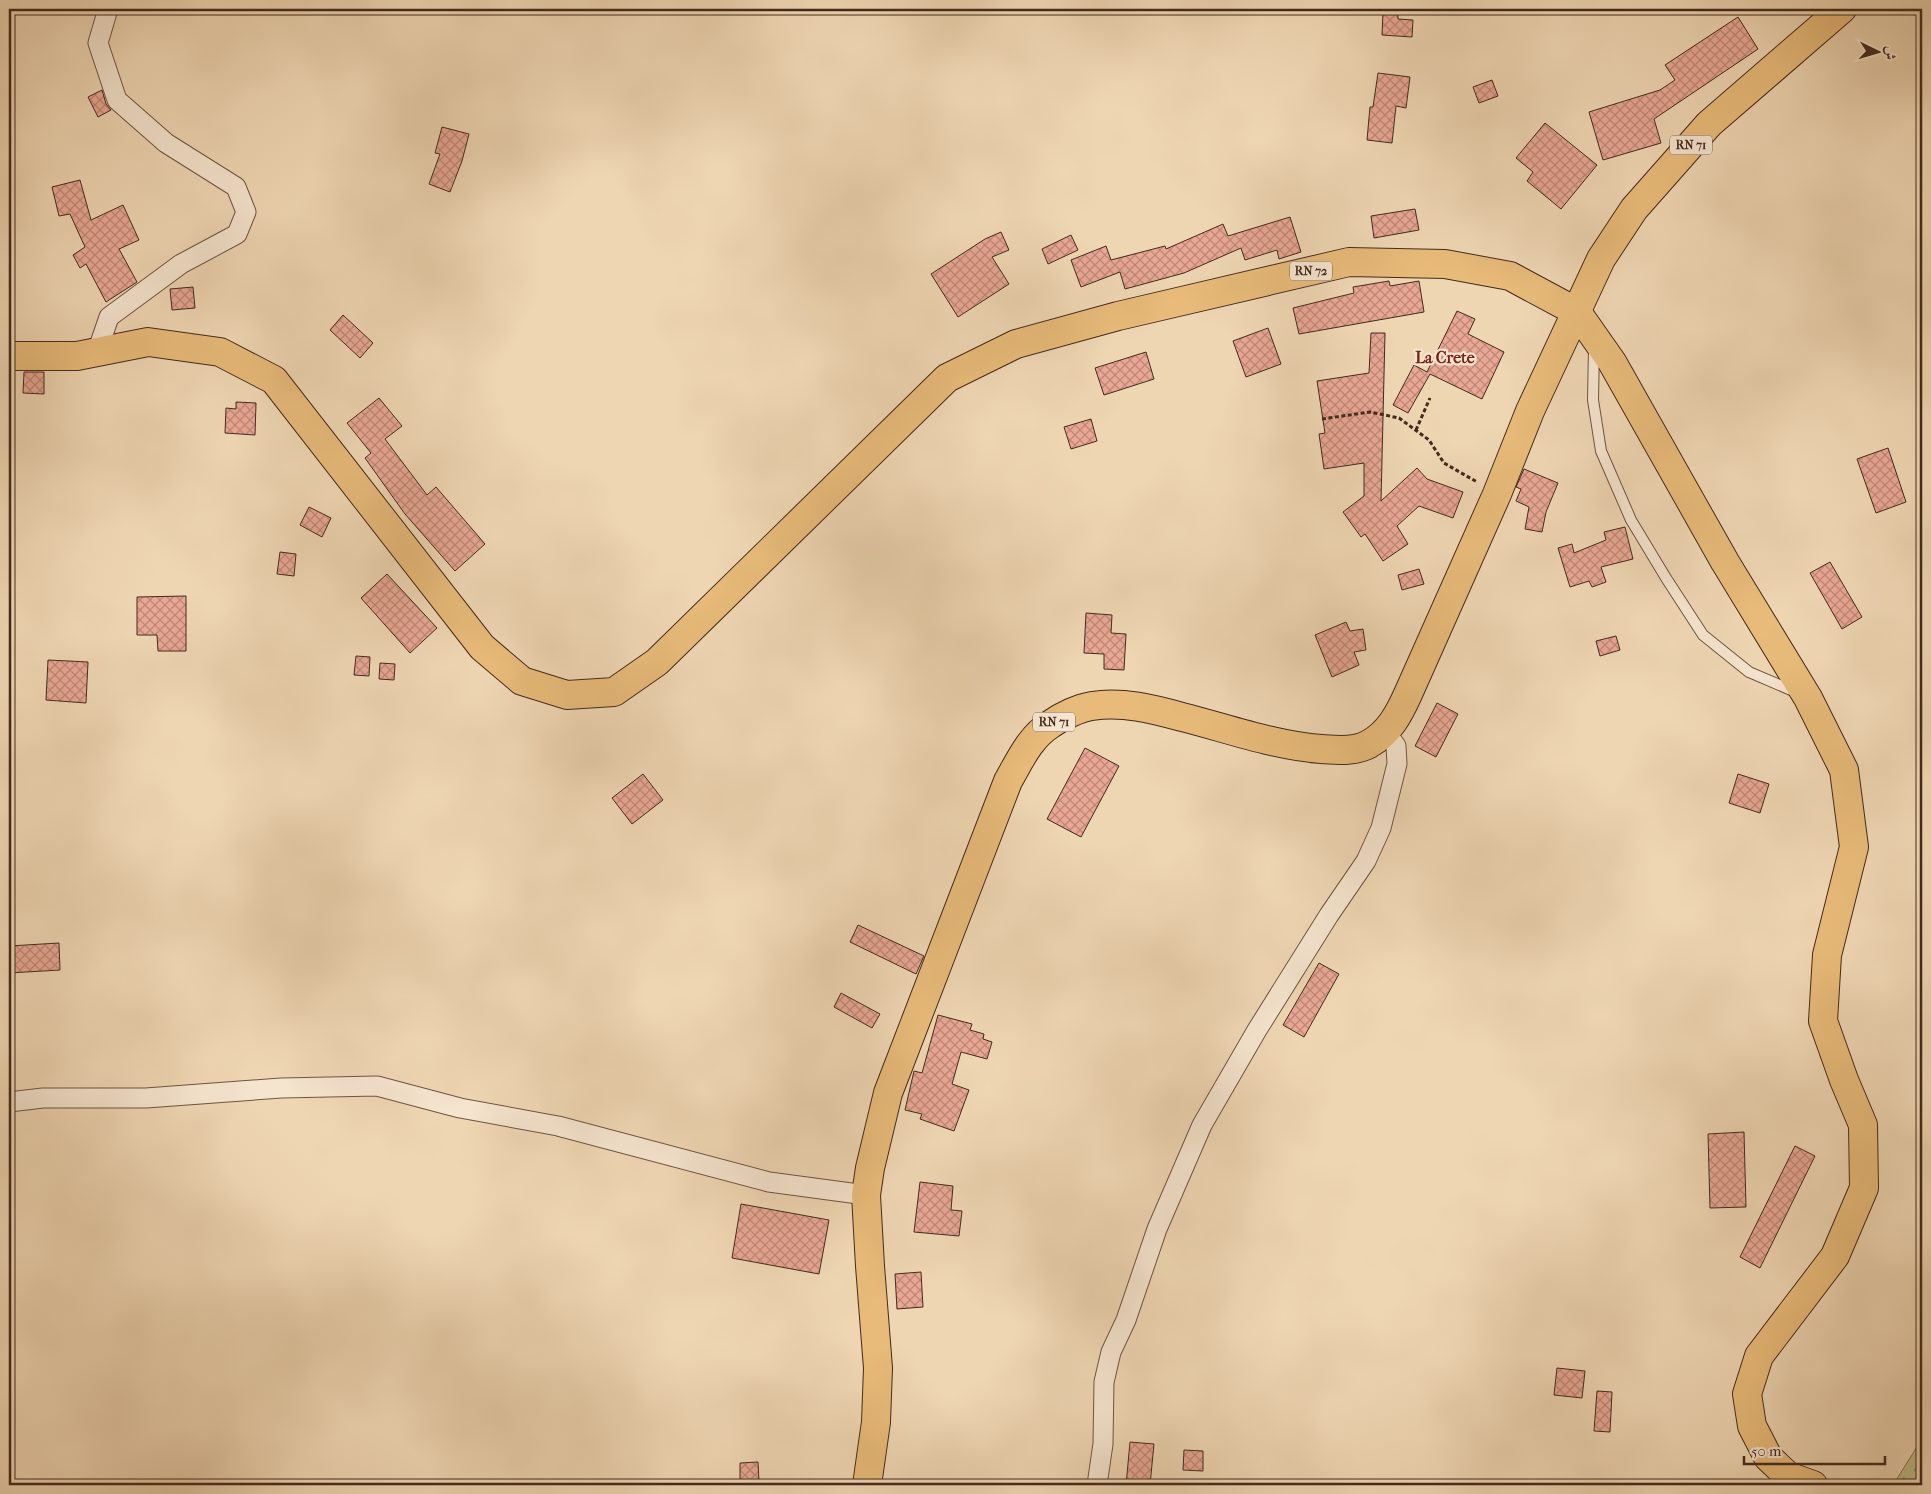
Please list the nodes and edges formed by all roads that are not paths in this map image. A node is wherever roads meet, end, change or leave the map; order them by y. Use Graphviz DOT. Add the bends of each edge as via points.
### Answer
graph roads {
  1 [pos="108,9"];
  2 [pos="1842,9"];
  3 [pos="1577,312"];
  4 [pos="1595,337"];
  5 [pos="97,352"];
  6 [pos="9,356"];
  7 [pos="1808,698"];
  8 [pos="1386,732"];
  9 [pos="9,1102"];
  10 [pos="866,1195"];
  11 [pos="867,1485"];
  12 [pos="1097,1485"];
  13 [pos="1813,1485"];
  1 -- 5 [label="street" via="98,43 117,100 166,143 236,187 246,212 237,234 181,264 109,317"];
  2 -- 3 [label="main road, RN 71" via="1709,124 1634,209 1601,259"];
  3 -- 4 [label="main road, RN 72"];
  3 -- 5 [label="main road, RN 72" via="1510,276 1445,264 1349,262 1118,316 1016,344 947,378 657,662 614,692 568,695 522,681 482,648 274,380 220,352 148,342"];
  3 -- 8 [label="main road, RN 71" via="1530,411 1497,494 1408,694"];
  4 -- 7 [label="main road, RN 72" via="1724,562"];
  4 -- 7 [label="lane" via="1593,400 1601,451 1636,528 1703,634 1749,672"];
  5 -- 6 [label="main road, RN 72" via="77,356"];
  7 -- 13 [label="main road, RN 72" via="1844,770 1854,847 1827,956 1822,1021 1863,1125 1864,1188 1835,1256 1759,1356 1747,1394 1752,1426 1768,1457 1788,1476"];
  8 -- 10 [label="main road, RN 71" via="1370,744 1356,749 1301,748 1153,709 1120,705 1091,706 1049,724 1028,746 1008,780 972,870 888,1093"];
  8 -- 12 [label="street" via="1396,746 1397,764 1381,828 1366,861 1257,1030 1202,1125 1157,1229 1130,1311 1111,1352 1104,1382 1103,1444"];
  9 -- 10 [label="street" via="43,1098 146,1098 281,1088 377,1086 460,1108 558,1126 769,1182"];
  10 -- 11 [label="main road, RN 71" via="878,1368 876,1422"];
}
